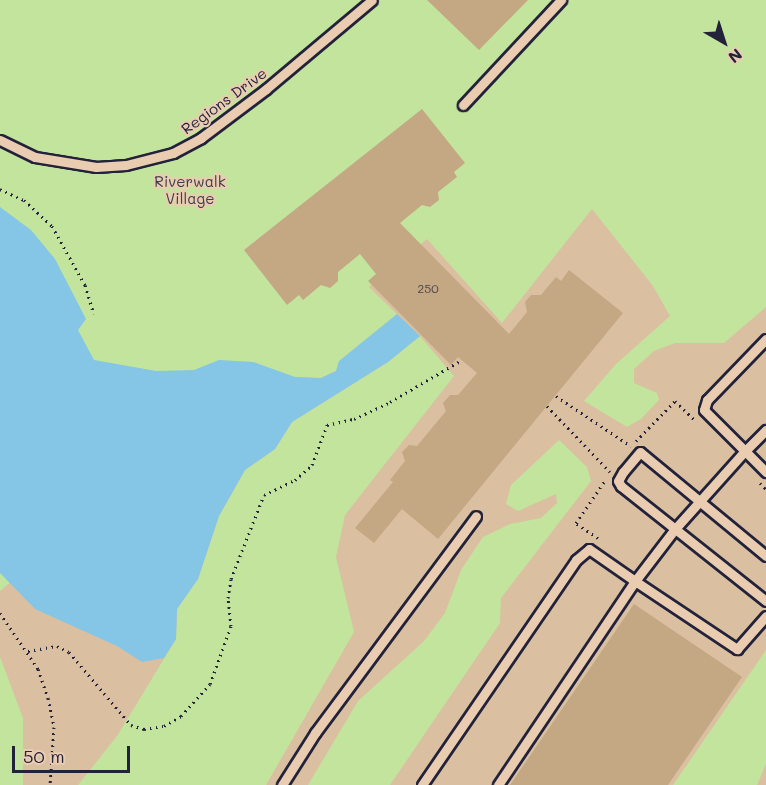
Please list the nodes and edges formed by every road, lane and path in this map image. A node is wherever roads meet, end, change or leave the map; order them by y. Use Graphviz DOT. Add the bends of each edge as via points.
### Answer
graph roads {
  1 [pos="372,0"];
  2 [pos="561,0"];
  3 [pos="463,105"];
  4 [pos="0,140"];
  5 [pos="0,189"];
  6 [pos="94,314"];
  7 [pos="766,339"];
  8 [pos="462,360"];
  9 [pos="556,396"];
  10 [pos="547,406"];
  11 [pos="766,430"];
  12 [pos="745,451"];
  13 [pos="640,452"];
  14 [pos="766,472"];
  15 [pos="618,481"];
  16 [pos="701,500"];
  17 [pos="476,516"];
  18 [pos="674,530"];
  19 [pos="766,556"];
  20 [pos="635,581"];
  21 [pos="766,601"];
  22 [pos="0,613"];
  23 [pos="766,616"];
  24 [pos="28,651"];
  25 [pos="50,785"];
  26 [pos="282,785"];
  27 [pos="422,785"];
  28 [pos="498,785"];
  1 -- 4 [label="lane, Regions Drive" via="266,89 201,138 173,153 126,165 96,167 35,157"];
  2 -- 3 [label="lane"];
  5 -- 6 [label="path" via="24,200 52,226 71,254"];
  7 -- 12 [label="lane" via="706,400 704,410"];
  8 -- 24 [label="path" via="390,402 354,419 327,425 312,465 295,480 264,495 231,579 231,626 210,684 193,708 182,716 164,726 144,729 131,725 69,652 57,646"];
  9 -- 13 [label="path"];
  10 -- 15 [label="path"];
  11 -- 12 [label="lane"];
  12 -- 14 [label="lane"];
  12 -- 16 [label="lane"];
  13 -- 15 [label="lane"];
  13 -- 16 [label="lane"];
  15 -- 18 [label="lane"];
  16 -- 18 [label="lane"];
  16 -- 19 [label="lane"];
  17 -- 26 [label="lane" via="315,733"];
  18 -- 20 [label="lane"];
  18 -- 21 [label="lane"];
  20 -- 23 [label="lane" via="737,649"];
  20 -- 27 [label="lane" via="589,549 576,560"];
  20 -- 28 [label="lane"];
  22 -- 24 [label="path"];
  24 -- 25 [label="path" via="38,669 54,727"];
}
